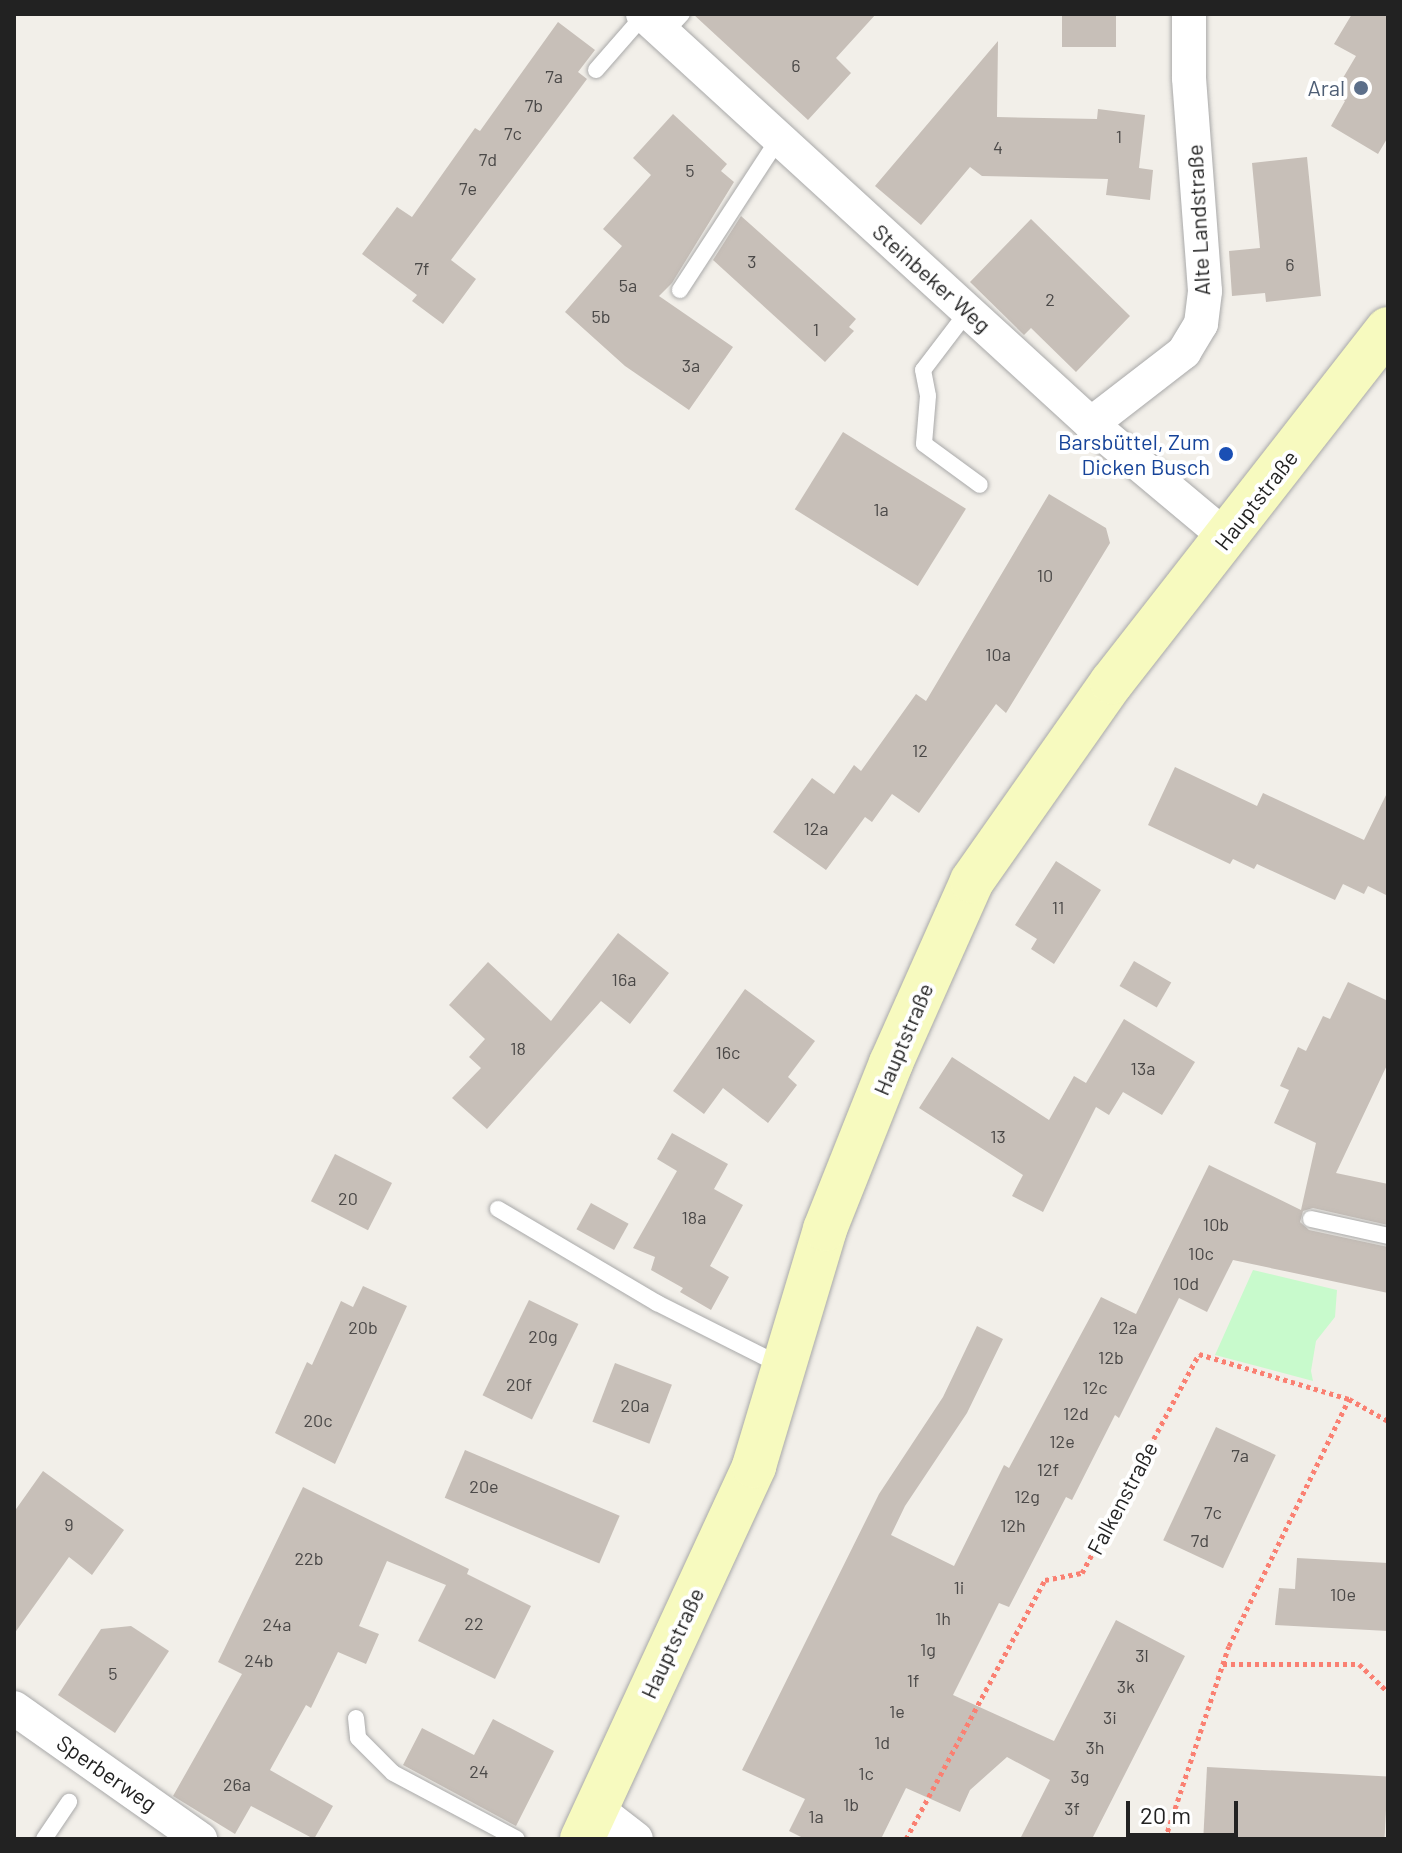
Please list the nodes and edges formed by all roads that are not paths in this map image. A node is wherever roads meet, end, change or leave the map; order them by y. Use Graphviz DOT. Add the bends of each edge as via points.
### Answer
graph roads {
  1 [pos="1189,14"];
  2 [pos="658,19"];
  3 [pos="596,70"];
  4 [pos="779,138"];
  5 [pos="680,290"];
  6 [pos="968,311"];
  7 [pos="1388,329"];
  8 [pos="1091,424"];
  9 [pos="980,485"];
  10 [pos="1226,537"];
  11 [pos="498,1209"];
  12 [pos="1311,1219"];
  13 [pos="1388,1236"];
  14 [pos="784,1367"];
  15 [pos="14,1708"];
  16 [pos="356,1718"];
  17 [pos="69,1802"];
  18 [pos="589,1824"];
  19 [pos="44,1839"];
  20 [pos="200,1839"];
  21 [pos="517,1839"];
  22 [pos="636,1839"];
  1 -- 8 [label="street, Alte Landstraße" via="1205,291 1201,324 1184,352"];
  2 -- 3 [label="lane"];
  2 -- 4 [label="street, Steinbeker Weg"];
  4 -- 5 [label="lane"];
  4 -- 6 [label="street, Steinbeker Weg"];
  6 -- 8 [label="street, Steinbeker Weg"];
  6 -- 9 [label="lane" via="923,370 928,396 924,444"];
  7 -- 10 [label="street, Hauptstraße"];
  8 -- 10 [label="street, Steinbeker Weg"];
  10 -- 14 [label="street, Hauptstraße" via="1112,682 972,881 825,1229"];
  11 -- 14 [label="lane" via="657,1303"];
  12 -- 13 [label="lane"];
  14 -- 18 [label="street, Hauptstraße" via="754,1466"];
  15 -- 20 [label="street, Sperberweg"];
  16 -- 21 [label="lane" via="358,1738 393,1773"];
  17 -- 19 [label="lane"];
  18 -- 22 [label="street"];
}
